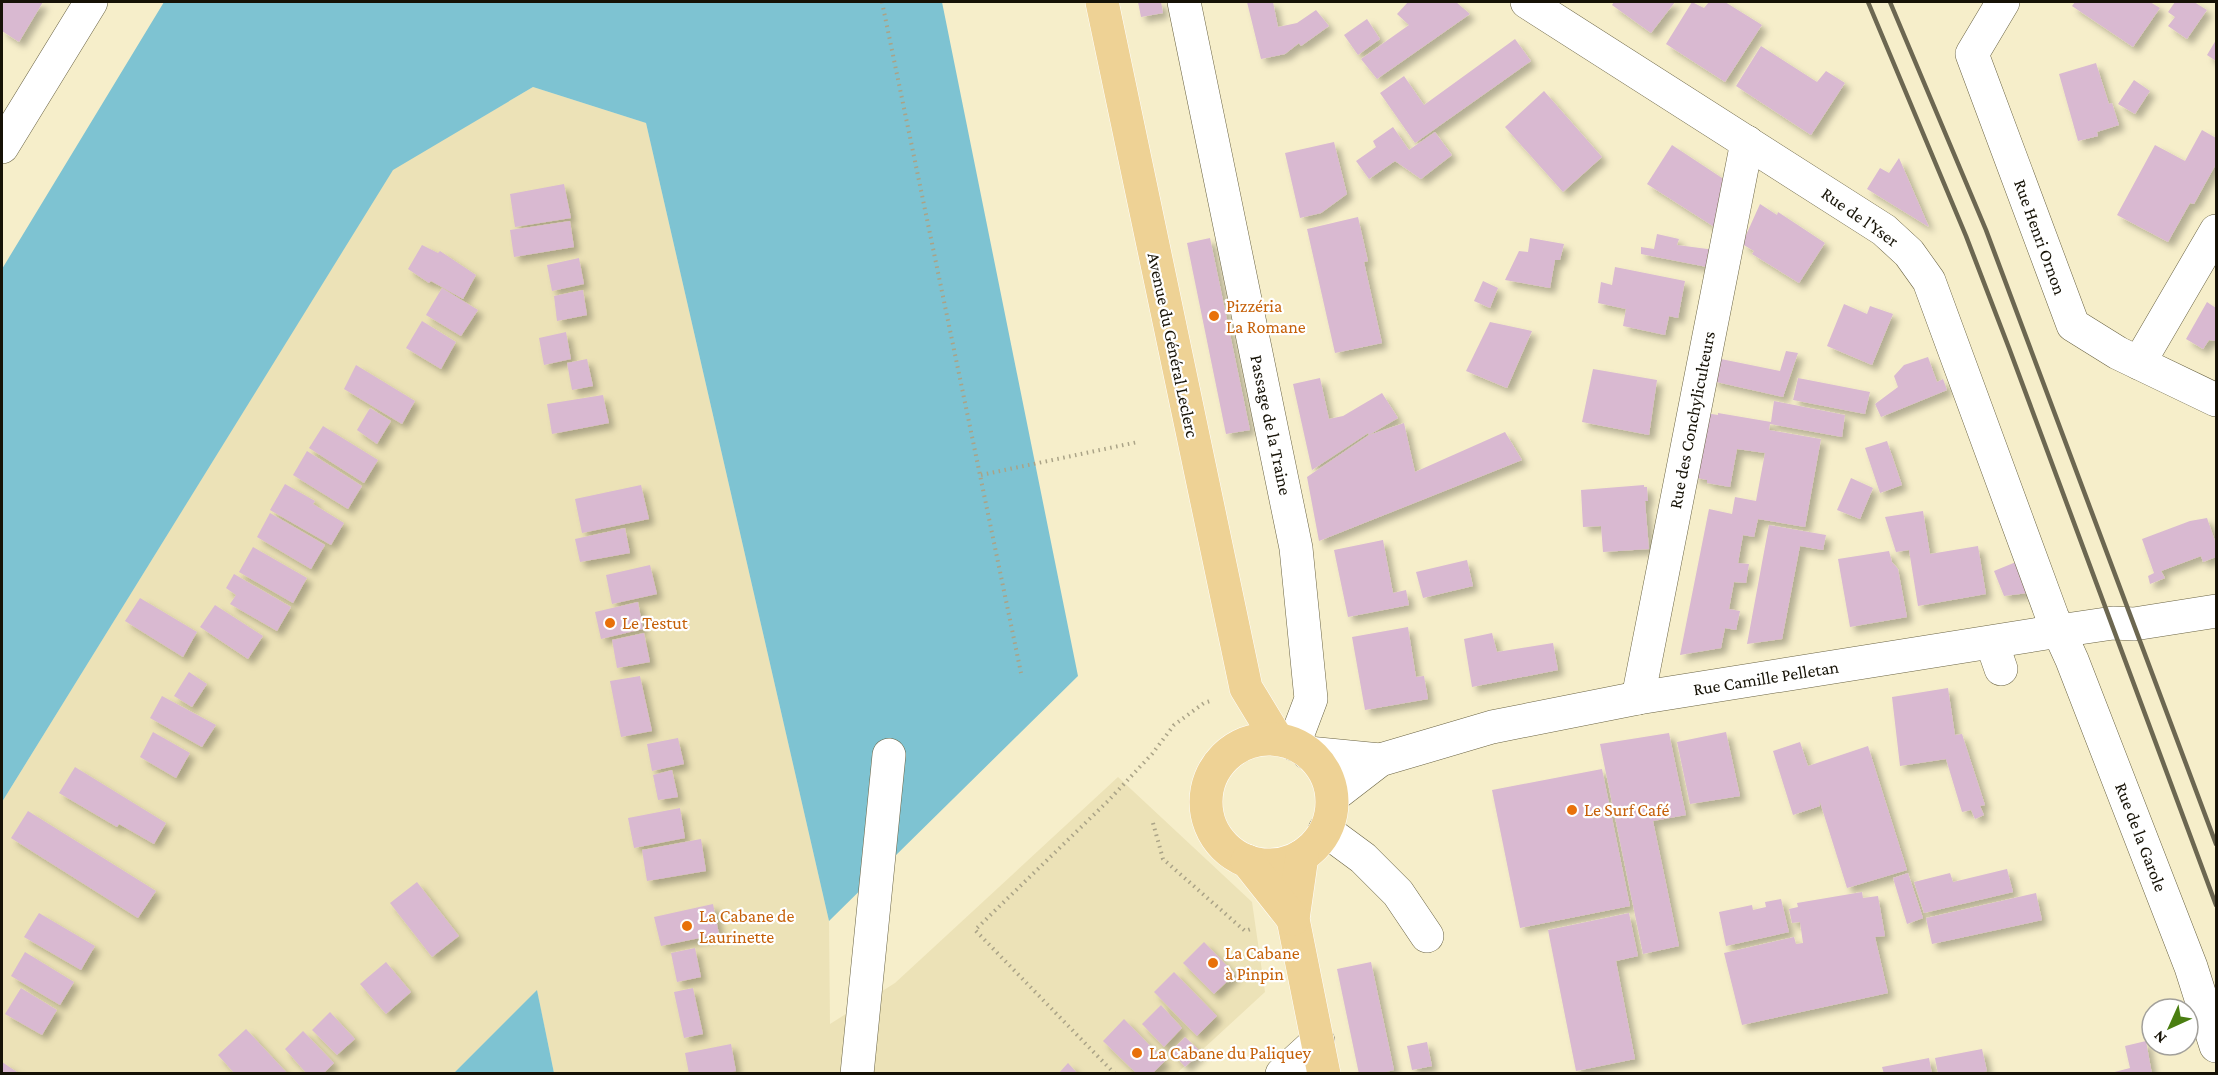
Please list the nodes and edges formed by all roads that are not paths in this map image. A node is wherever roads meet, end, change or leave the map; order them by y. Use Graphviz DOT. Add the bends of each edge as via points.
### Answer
graph roads {
  1 [pos="90,2"];
  2 [pos="1102,2"];
  3 [pos="1184,2"];
  4 [pos="1527,2"];
  5 [pos="2003,2"];
  6 [pos="1747,142"];
  7 [pos="2,147"];
  8 [pos="2217,231"];
  9 [pos="2139,363"];
  10 [pos="2217,400"];
  11 [pos="2217,611"];
  12 [pos="2059,631"];
  13 [pos="1246,688"];
  14 [pos="1638,698"];
  15 [pos="1293,745"];
  16 [pos="1228,753"];
  17 [pos="889,755"];
  18 [pos="1380,760"];
  19 [pos="1332,797"];
  20 [pos="1325,830"];
  21 [pos="1302,856"];
  22 [pos="1247,861"];
  23 [pos="1293,919"];
  24 [pos="1427,936"];
  25 [pos="1318,1041"];
  26 [pos="2217,1046"];
  27 [pos="857,1074"];
  28 [pos="1282,1074"];
  29 [pos="1324,1074"];
  1 -- 7 [label="street"];
  2 -- 13 [label="main road, Avenue du Général Leclerc"];
  3 -- 15 [label="street, Passage de la Traine" via="1296,548 1311,699"];
  4 -- 6 [label="street, Rue de l'Yser"];
  5 -- 9 [label="street, Rue Henri Ornon" via="1972,54 2073,325"];
  6 -- 12 [label="street, Rue de l'Yser" via="1884,230 1909,253 1929,281"];
  6 -- 14 [label="street, Rue des Conchyliculteurs"];
  8 -- 9 [label="street"];
  9 -- 10 [label="street, Rue Henri Ornon"];
  11 -- 12 [label="street, Rue Camille Pelletan"];
  12 -- 14 [label="street, Rue Camille Pelletan" via="1997,656"];
  12 -- 26 [label="street, Rue de la Garole" via="2187,956"];
  13 -- 15 [label="main road, Avenue du Général Leclerc"];
  13 -- 16 [label="main road, Avenue du Général Leclerc"];
  14 -- 18 [label="street, Rue Camille Pelletan" via="1492,727"];
  15 -- 16 [label="main road" via="1261,739"];
  15 -- 18 [label="street, Rue Camille Pelletan"];
  15 -- 19 [label="main road" via="1320,764"];
  16 -- 22 [label="main road" via="1216,766 1209,783 1208,819 1223,845"];
  17 -- 27 [label="street"];
  18 -- 19 [label="street, Rue Camille Pelletan"];
  19 -- 20 [label="main road"];
  20 -- 21 [label="main road"];
  20 -- 24 [label="street" via="1363,858 1398,893"];
  21 -- 22 [label="main road" via="1266,865"];
  21 -- 23 [label="main road"];
  22 -- 23 [label="main road"];
  23 -- 25 [label="main road"];
  25 -- 28 [label="street"];
  25 -- 29 [label="main road"];
}
